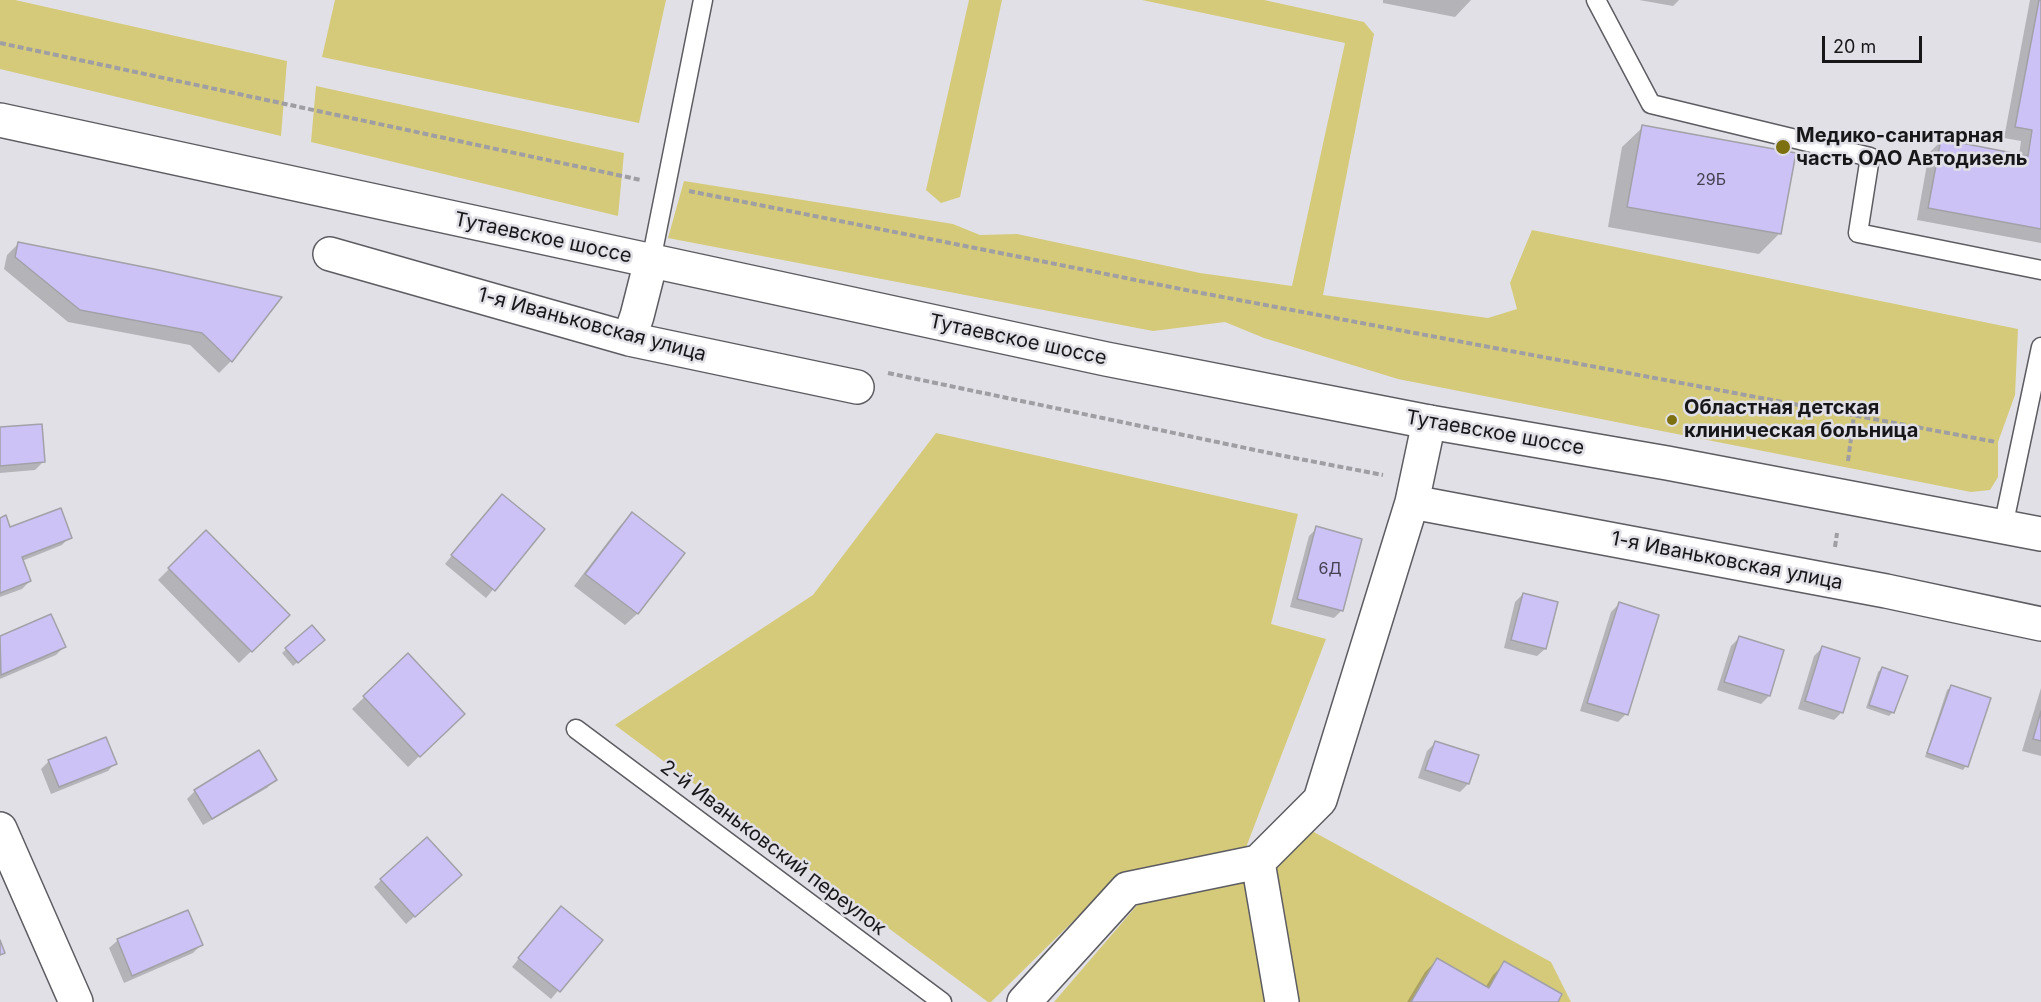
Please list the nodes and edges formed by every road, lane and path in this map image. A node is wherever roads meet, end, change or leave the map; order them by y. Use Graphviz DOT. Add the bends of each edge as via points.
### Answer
graph roads {
  1 [pos="702,0"];
  2 [pos="1596,0"];
  3 [pos="0,43"];
  4 [pos="0,120"];
  5 [pos="666,186"];
  6 [pos="330,254"];
  7 [pos="651,261"];
  8 [pos="2041,270"];
  9 [pos="628,339"];
  10 [pos="2041,347"];
  11 [pos="857,387"];
  12 [pos="1854,416"];
  13 [pos="1429,422"];
  14 [pos="2019,446"];
  15 [pos="1848,461"];
  16 [pos="1412,502"];
  17 [pos="2003,527"];
  18 [pos="2041,534"];
  19 [pos="2041,624"];
  20 [pos="576,729"];
  21 [pos="0,829"];
  22 [pos="1258,861"];
  23 [pos="76,1002"];
  24 [pos="942,1002"];
  25 [pos="1024,1002"];
  26 [pos="1282,1002"];
  1 -- 5 [label="lane"];
  2 -- 8 [label="lane" via="1651,104 1870,156 1858,233"];
  3 -- 5 [label="path"];
  4 -- 7 [label="street, Тутаевское шоссе"];
  5 -- 7 [label="lane"];
  5 -- 12 [label="path" via="1196,292"];
  6 -- 9 [label="street, 1-я Иваньковская улица"];
  7 -- 9 [label="street" via="638,316"];
  7 -- 13 [label="street, Тутаевское шоссе" via="1106,359"];
  9 -- 11 [label="street, 1-я Иваньковская улица"];
  10 -- 14 [label="lane"];
  12 -- 14 [label="path"];
  12 -- 15 [label="path"];
  13 -- 16 [label="street"];
  13 -- 17 [label="street, Тутаевское шоссе"];
  14 -- 17 [label="lane"];
  16 -- 19 [label="street, 1-я Иваньковская улица"];
  16 -- 22 [label="street" via="1320,800"];
  17 -- 18 [label="street, Тутаевское шоссе"];
  20 -- 24 [label="lane, 2-й Иваньковский переулок"];
  21 -- 23 [label="street"];
  22 -- 25 [label="street" via="1127,889"];
  22 -- 26 [label="street"];
}
